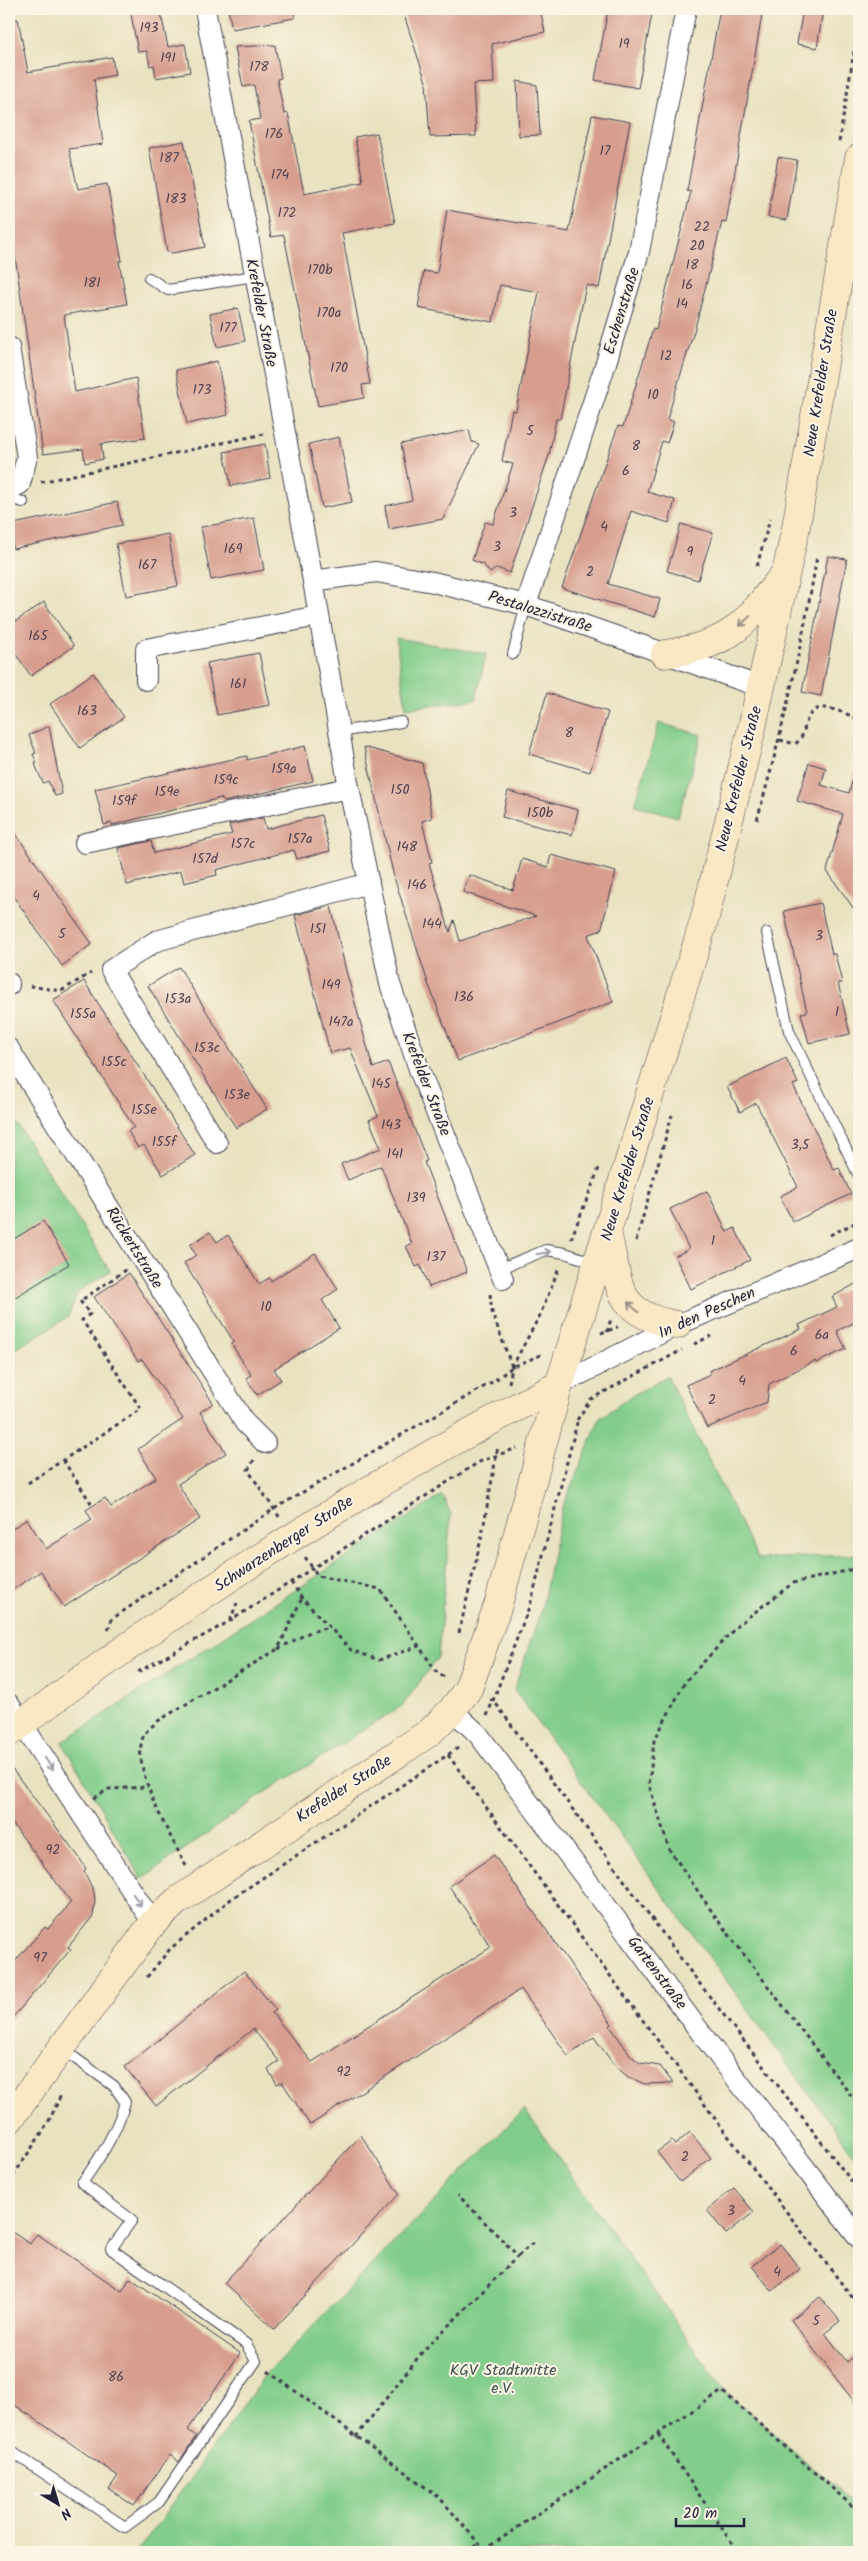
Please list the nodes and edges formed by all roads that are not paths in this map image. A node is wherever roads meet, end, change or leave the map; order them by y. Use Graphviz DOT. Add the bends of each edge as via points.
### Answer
graph roads {
  1 [pos="205,9"];
  2 [pos="686,9"];
  3 [pos="849,151"];
  4 [pos="254,276"];
  5 [pos="149,278"];
  6 [pos="9,347"];
  7 [pos="15,494"];
  8 [pos="787,570"];
  9 [pos="313,582"];
  10 [pos="526,605"];
  11 [pos="318,616"];
  12 [pos="513,654"];
  13 [pos="665,654"];
  14 [pos="146,680"];
  15 [pos="761,687"];
  16 [pos="401,722"];
  17 [pos="339,732"];
  18 [pos="349,788"];
  19 [pos="85,843"];
  20 [pos="369,883"];
  21 [pos="766,933"];
  22 [pos="9,1049"];
  23 [pos="217,1143"];
  24 [pos="859,1176"];
  25 [pos="608,1235"];
  26 [pos="858,1252"];
  27 [pos="598,1264"];
  28 [pos="501,1274"];
  29 [pos="677,1325"];
  30 [pos="559,1385"];
  31 [pos="265,1443"];
  32 [pos="452,1710"];
  33 [pos="13,1720"];
  34 [pos="153,1924"];
  35 [pos="61,2048"];
  36 [pos="9,2120"];
  37 [pos="859,2238"];
  38 [pos="9,2450"];
  1 -- 4 [label="street, Krefelder Straße"];
  2 -- 10 [label="street, Eschenstraße" via="640,252"];
  3 -- 8 [label="main road, Neue Krefelder Straße" via="803,490"];
  4 -- 5 [label="lane" via="168,290"];
  4 -- 9 [label="street, Krefelder Straße"];
  6 -- 7 [label="street" via="27,457"];
  8 -- 13 [label="main road, one-way" via="748,620 724,638 696,649"];
  8 -- 15 [label="main road, Neue Krefelder Straße"];
  9 -- 10 [label="street, Pestalozzistraße" via="376,572"];
  9 -- 11 [label="street, Krefelder Straße"];
  10 -- 12 [label="lane"];
  10 -- 13 [label="street, Pestalozzistraße"];
  11 -- 14 [label="street" via="146,649"];
  11 -- 17 [label="street, Krefelder Straße"];
  13 -- 15 [label="street, Pestalozzistraße"];
  15 -- 25 [label="main road, Neue Krefelder Straße" via="704,921"];
  16 -- 17 [label="lane"];
  17 -- 18 [label="street, Krefelder Straße"];
  18 -- 19 [label="street"];
  18 -- 20 [label="street, Krefelder Straße"];
  20 -- 23 [label="street" via="156,941 111,970"];
  20 -- 28 [label="street, Krefelder Straße" via="390,984 420,1072"];
  21 -- 24 [label="lane" via="789,1031"];
  22 -- 31 [label="street, Rückertstraße" via="244,1422"];
  25 -- 27 [label="main road, Neue Krefelder Straße"];
  29 -- 25 [label="main road, one-way" via="659,1322 634,1310 626,1302"];
  26 -- 29 [label="street, In den Peschen"];
  28 -- 27 [label="lane, one-way" via="546,1250"];
  27 -- 30 [label="main road, Neue Krefelder Straße"];
  29 -- 30 [label="street, In den Peschen"];
  30 -- 32 [label="main road, Krefelder Straße" via="498,1605 468,1689"];
  30 -- 33 [label="main road, Schwarzenberger Straße" via="420,1459 292,1537"];
  32 -- 34 [label="main road, Krefelder Straße" via="430,1732 197,1886"];
  32 -- 37 [label="street, Gartenstraße" via="478,1734"];
  33 -- 34 [label="street, Schwarzenberger Straße, one-way" via="77,1808"];
  34 -- 35 [label="main road, Krefelder Straße"];
  35 -- 36 [label="main road, Krefelder Straße"];
  35 -- 38 [label="lane" via="114,2086 125,2102 121,2118 82,2184 132,2220 111,2249 246,2344 256,2361 158,2502 125,2527"];
}
